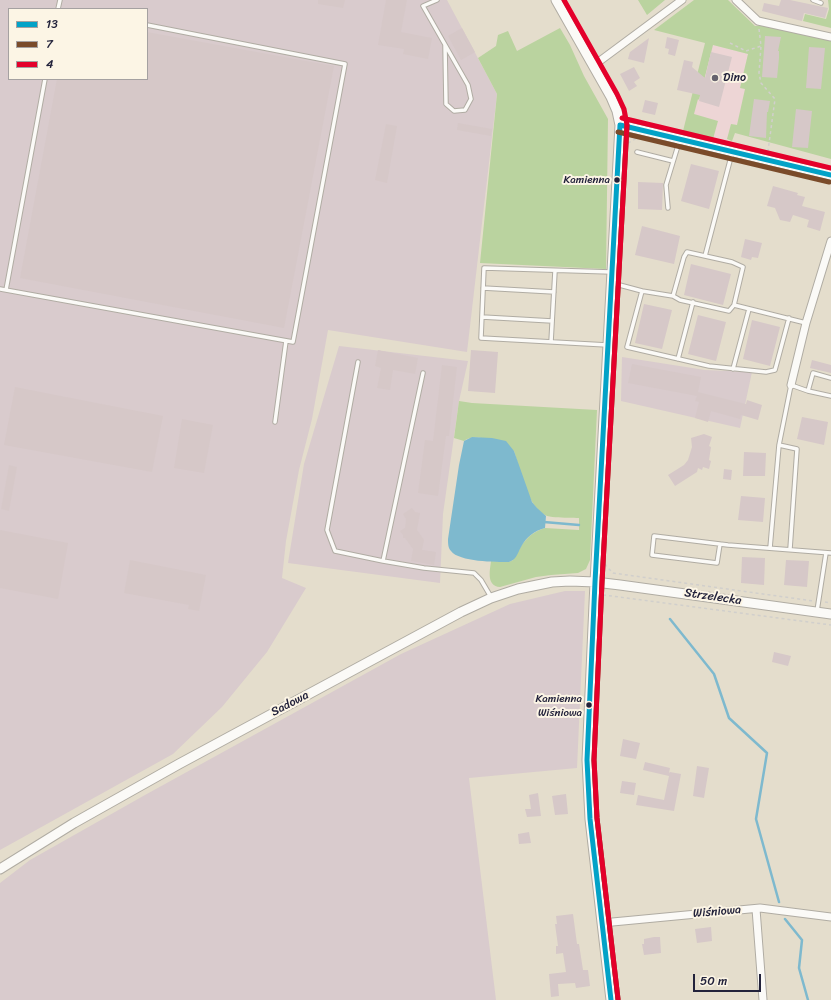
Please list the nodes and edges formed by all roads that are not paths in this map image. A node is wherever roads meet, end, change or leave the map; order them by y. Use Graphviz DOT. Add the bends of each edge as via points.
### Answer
graph roads {
  1 [pos="437,0"];
  2 [pos="556,0"];
  3 [pos="682,0"];
  4 [pos="736,0"];
  5 [pos="813,0"];
  6 [pos="822,3"];
  7 [pos="148,25"];
  8 [pos="831,37"];
  9 [pos="445,45"];
  10 [pos="593,66"];
  11 [pos="45,80"];
  12 [pos="620,125"];
  13 [pos="680,138"];
  14 [pos="732,150"];
  15 [pos="637,152"];
  16 [pos="674,161"];
  17 [pos="831,175"];
  18 [pos="668,208"];
  19 [pos="831,241"];
  20 [pos="706,256"];
  21 [pos="555,270"];
  22 [pos="612,272"];
  23 [pos="612,283"];
  24 [pos="483,288"];
  25 [pos="0,289"];
  26 [pos="6,290"];
  27 [pos="642,291"];
  28 [pos="554,292"];
  29 [pos="673,296"];
  30 [pos="693,302"];
  31 [pos="734,305"];
  32 [pos="749,308"];
  33 [pos="482,317"];
  34 [pos="788,318"];
  35 [pos="552,321"];
  36 [pos="806,323"];
  37 [pos="286,341"];
  38 [pos="551,342"];
  39 [pos="608,345"];
  40 [pos="678,359"];
  41 [pos="358,362"];
  42 [pos="732,368"];
  43 [pos="423,373"];
  44 [pos="831,378"];
  45 [pos="791,385"];
  46 [pos="808,391"];
  47 [pos="831,396"];
  48 [pos="275,422"];
  49 [pos="779,445"];
  50 [pos="720,544"];
  51 [pos="770,548"];
  52 [pos="790,550"];
  53 [pos="826,553"];
  54 [pos="831,553"];
  55 [pos="383,561"];
  56 [pos="595,582"];
  57 [pos="491,598"];
  58 [pos="817,612"];
  59 [pos="831,614"];
  60 [pos="0,869"];
  61 [pos="756,909"];
  62 [pos="831,917"];
  63 [pos="602,923"];
  64 [pos="611,1000"];
  65 [pos="763,1000"];
  1 -- 9 [label="lane" via="423,6"];
  2 -- 10 [label="street"];
  3 -- 10 [label="street"];
  4 -- 8 [label="street" via="758,21"];
  5 -- 6 [label="lane"];
  7 -- 37 [label="lane" via="345,64 293,342"];
  9 -- 9 [label="lane" via="468,85 471,99 465,110 454,111 446,104"];
  10 -- 12 [label="street" via="617,111"];
  11 -- 26 [label="lane"];
  12 -- 13 [label="street"];
  12 -- 22 [label="street"];
  13 -- 14 [label="street"];
  13 -- 16 [label="lane"];
  14 -- 17 [label="street"];
  14 -- 20 [label="lane"];
  15 -- 16 [label="lane"];
  16 -- 18 [label="lane" via="666,185"];
  19 -- 36 [label="street"];
  20 -- 29 [label="lane" via="687,252"];
  20 -- 31 [label="lane" via="732,262 743,268"];
  21 -- 22 [label="lane"];
  21 -- 24 [label="lane" via="484,268"];
  21 -- 28 [label="lane"];
  22 -- 23 [label="street"];
  23 -- 27 [label="lane"];
  23 -- 39 [label="street"];
  24 -- 28 [label="lane"];
  24 -- 33 [label="lane"];
  25 -- 26 [label="lane"];
  26 -- 37 [label="lane"];
  27 -- 29 [label="lane"];
  27 -- 40 [label="lane" via="627,347"];
  28 -- 35 [label="lane"];
  29 -- 30 [label="lane"];
  30 -- 31 [label="lane" via="729,311"];
  30 -- 40 [label="lane"];
  31 -- 32 [label="lane"];
  32 -- 34 [label="lane"];
  32 -- 42 [label="lane"];
  33 -- 35 [label="lane"];
  33 -- 38 [label="lane" via="481,338"];
  34 -- 36 [label="lane"];
  34 -- 42 [label="lane" via="775,370 766,372"];
  35 -- 38 [label="lane"];
  36 -- 45 [label="street"];
  37 -- 48 [label="lane"];
  38 -- 39 [label="lane"];
  39 -- 56 [label="street"];
  40 -- 42 [label="lane"];
  41 -- 55 [label="lane" via="327,530 335,551"];
  43 -- 55 [label="lane"];
  44 -- 46 [label="lane" via="813,373"];
  45 -- 46 [label="lane"];
  45 -- 49 [label="lane"];
  46 -- 47 [label="lane"];
  49 -- 51 [label="lane"];
  49 -- 52 [label="lane" via="797,449"];
  50 -- 50 [label="lane" via="654,536 652,555 717,564"];
  50 -- 51 [label="lane"];
  51 -- 52 [label="lane"];
  52 -- 53 [label="lane"];
  53 -- 54 [label="lane"];
  53 -- 58 [label="lane"];
  55 -- 57 [label="lane" via="424,568 474,572"];
  56 -- 57 [label="street, Sadowa" via="552,582"];
  56 -- 58 [label="street, Strzelecka"];
  56 -- 63 [label="street" via="587,760 590,819"];
  57 -- 60 [label="street, Sadowa" via="179,764 74,823"];
  58 -- 59 [label="street, Strzelecka"];
  61 -- 62 [label="street, Wiśniowa"];
  61 -- 63 [label="street, Wiśniowa"];
  61 -- 65 [label="street"];
  63 -- 64 [label="street"];
}
